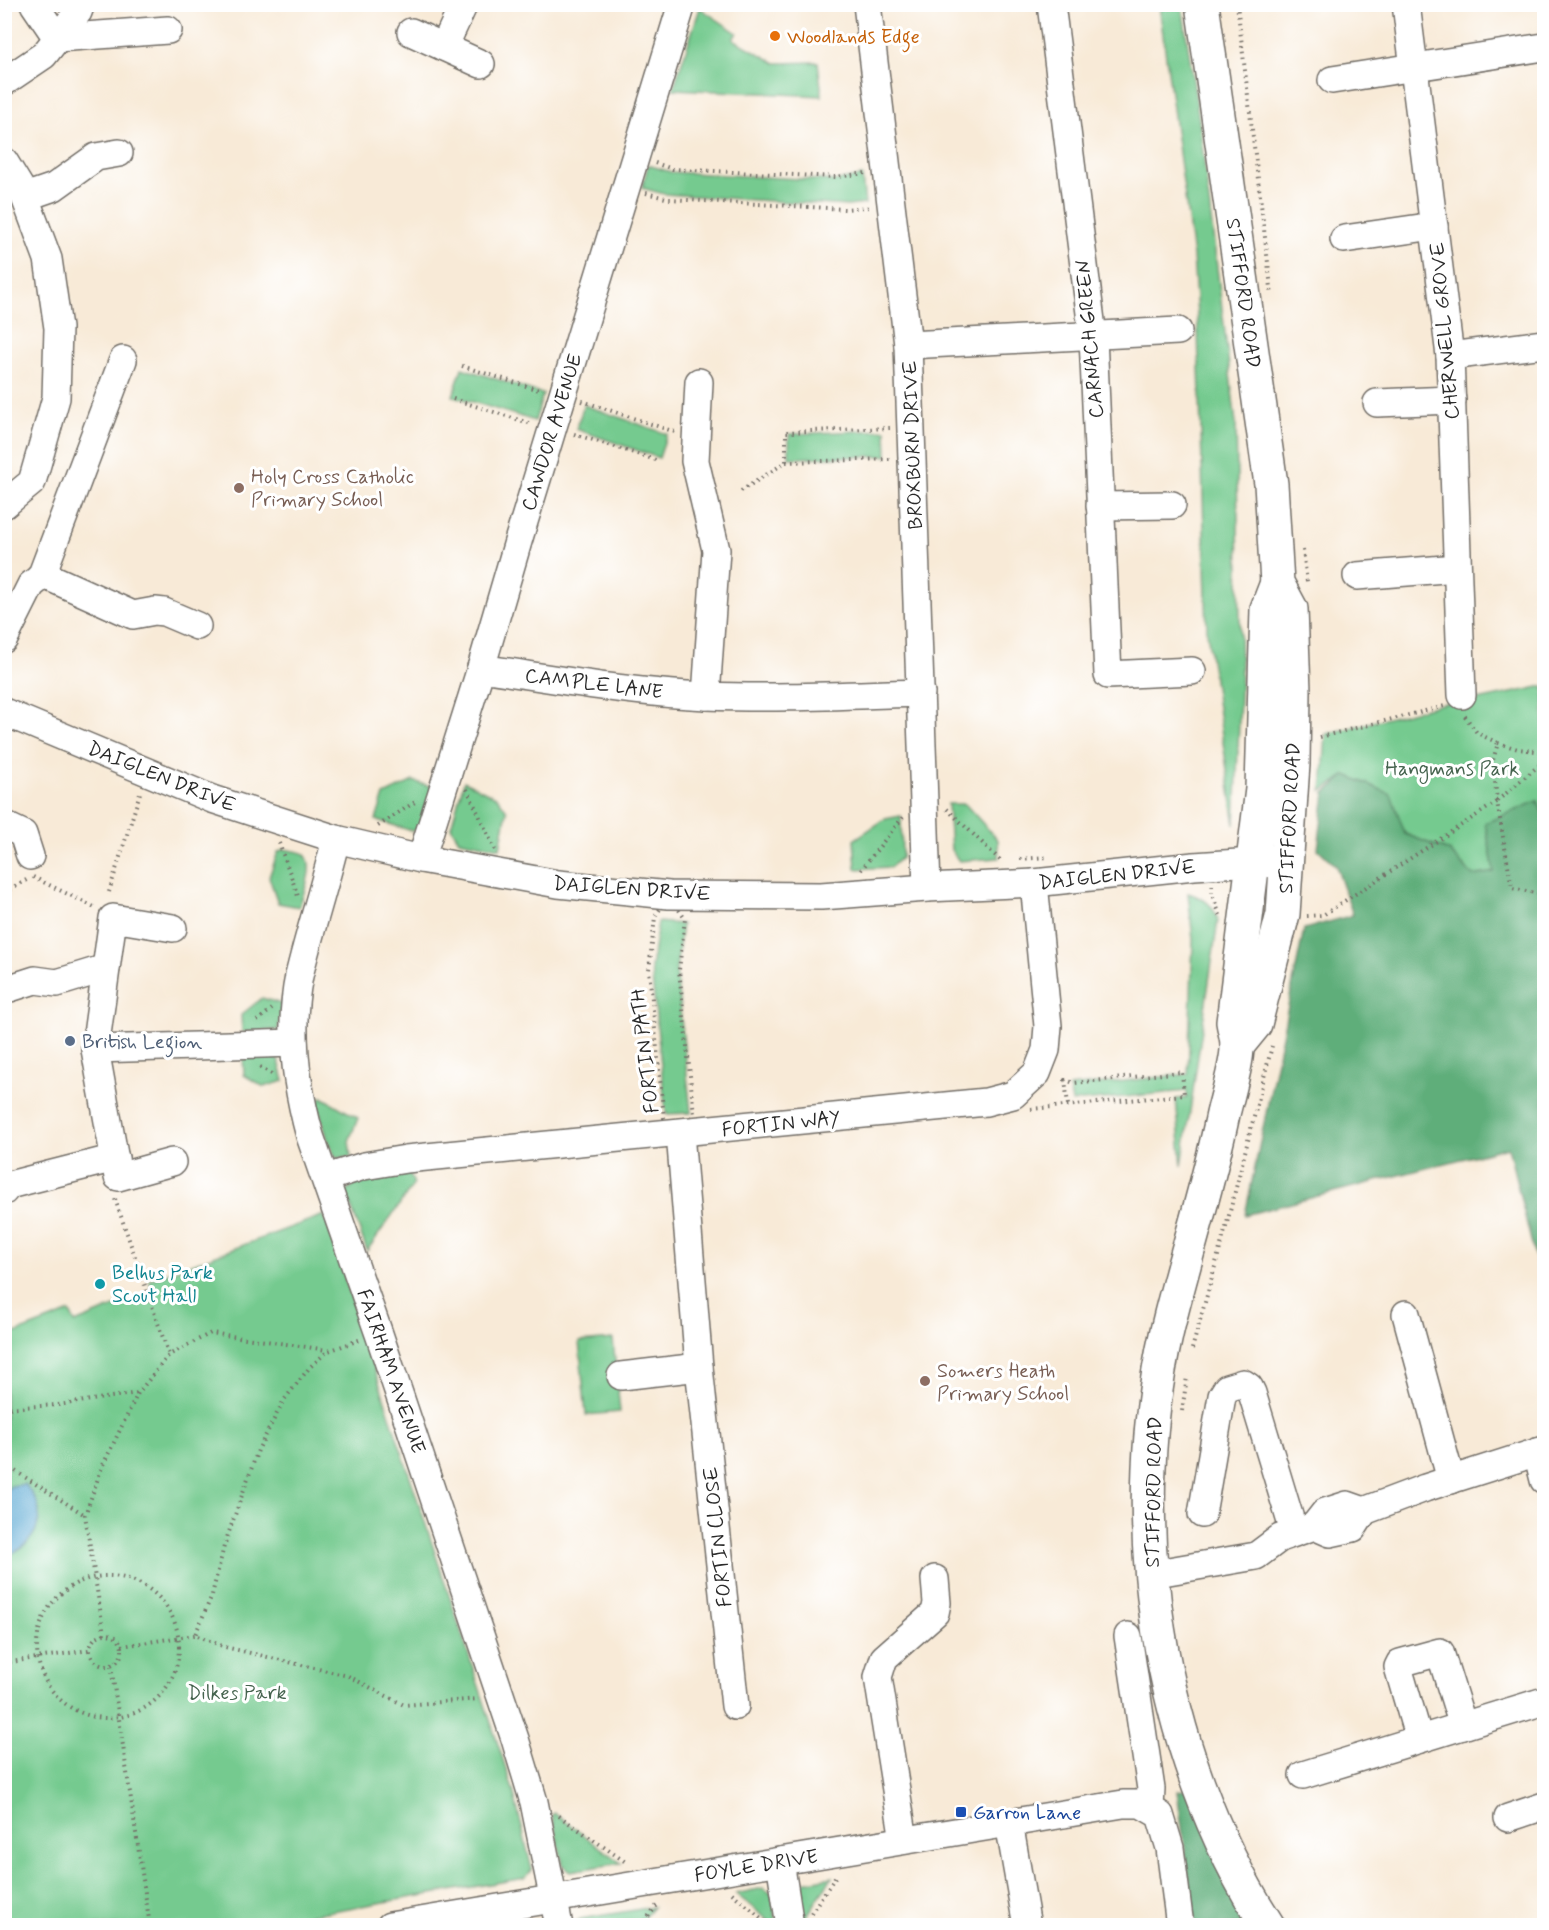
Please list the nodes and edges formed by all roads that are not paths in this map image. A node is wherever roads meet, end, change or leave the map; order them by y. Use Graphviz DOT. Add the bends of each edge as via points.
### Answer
graph roads {
  1 [pos="34,4"];
  2 [pos="81,4"];
  3 [pos="464,4"];
  4 [pos="682,4"];
  5 [pos="867,4"];
  6 [pos="1051,4"];
  7 [pos="1202,4"];
  8 [pos="1406,4"];
  9 [pos="168,30"];
  10 [pos="411,32"];
  11 [pos="57,38"];
  12 [pos="444,47"];
  13 [pos="1545,47"];
  14 [pos="481,64"];
  15 [pos="1414,68"];
  16 [pos="1332,80"];
  17 [pos="4,82"];
  18 [pos="118,153"];
  19 [pos="4,161"];
  20 [pos="25,197"];
  21 [pos="1434,226"];
  22 [pos="1344,238"];
  23 [pos="1178,331"];
  24 [pos="1093,337"];
  25 [pos="1545,344"];
  26 [pos="908,345"];
  27 [pos="1450,356"];
  28 [pos="123,360"];
  29 [pos="699,382"];
  30 [pos="1452,400"];
  31 [pos="1377,403"];
  32 [pos="4,505"];
  33 [pos="1172,505"];
  34 [pos="1100,506"];
  35 [pos="1457,568"];
  36 [pos="1357,576"];
  37 [pos="41,577"];
  38 [pos="1277,583"];
  39 [pos="197,626"];
  40 [pos="4,639"];
  41 [pos="481,668"];
  42 [pos="1192,671"];
  43 [pos="921,693"];
  44 [pos="706,696"];
  45 [pos="1460,699"];
  46 [pos="4,712"];
  47 [pos="4,825"];
  48 [pos="336,839"];
  49 [pos="421,859"];
  50 [pos="1253,862"];
  51 [pos="1287,865"];
  52 [pos="31,866"];
  53 [pos="1034,883"];
  54 [pos="927,888"];
  55 [pos="173,929"];
  56 [pos="106,968"];
  57 [pos="4,990"];
  58 [pos="294,1043"];
  59 [pos="1237,1046"];
  60 [pos="95,1049"];
  61 [pos="680,1133"];
  62 [pos="108,1160"];
  63 [pos="172,1163"];
  64 [pos="326,1178"];
  65 [pos="4,1191"];
  66 [pos="1406,1314"];
  67 [pos="699,1368"];
  68 [pos="621,1376"];
  69 [pos="1543,1468"];
  70 [pos="1451,1480"];
  71 [pos="1202,1514"];
  72 [pos="1304,1529"];
  73 [pos="1151,1574"];
  74 [pos="935,1579"];
  75 [pos="1128,1636"];
  76 [pos="1545,1701"];
  77 [pos="735,1706"];
  78 [pos="1463,1725"];
  79 [pos="1419,1739"];
  80 [pos="1303,1775"];
  81 [pos="1545,1806"];
  82 [pos="1150,1808"];
  83 [pos="1508,1818"];
  84 [pos="1009,1823"];
  85 [pos="904,1840"];
  86 [pos="780,1861"];
  87 [pos="554,1899"];
  88 [pos="799,1921"];
  89 [pos="390,1926"];
  90 [pos="559,1926"];
  91 [pos="1027,1926"];
  92 [pos="1180,1926"];
  93 [pos="1268,1926"];
  1 -- 11 [label="street"];
  2 -- 11 [label="street"];
  3 -- 12 [label="street"];
  4 -- 41 [label="street, CAWDOR AVENUE"];
  5 -- 26 [label="street, BROXBURN DRIVE"];
  6 -- 24 [label="street, CARNACH GREEN"];
  7 -- 38 [label="main road, STIFFORD ROAD" via="1271,484"];
  8 -- 15 [label="street, CHERWELL GROVE"];
  9 -- 11 [label="street"];
  10 -- 12 [label="street"];
  11 -- 17 [label="street" via="44,55"];
  12 -- 14 [label="street"];
  13 -- 15 [label="street"];
  15 -- 16 [label="street"];
  15 -- 21 [label="street, CHERWELL GROVE"];
  18 -- 20 [label="street" via="96,157 54,187"];
  19 -- 20 [label="street"];
  20 -- 32 [label="street" via="48,259 58,328 56,398 32,482"];
  21 -- 22 [label="street"];
  21 -- 27 [label="street, CHERWELL GROVE"];
  23 -- 24 [label="street"];
  24 -- 26 [label="street"];
  24 -- 34 [label="street, CARNACH GREEN"];
  25 -- 27 [label="street"];
  26 -- 43 [label="street, BROXBURN DRIVE"];
  27 -- 30 [label="street, CHERWELL GROVE"];
  28 -- 37 [label="street"];
  29 -- 44 [label="street" via="694,461 716,550"];
  30 -- 31 [label="street"];
  30 -- 35 [label="street, CHERWELL GROVE"];
  33 -- 34 [label="street"];
  34 -- 42 [label="street, CARNACH GREEN" via="1108,675"];
  35 -- 36 [label="street"];
  35 -- 45 [label="street, CHERWELL GROVE"];
  37 -- 39 [label="street" via="49,577 133,615 164,612"];
  37 -- 40 [label="street" via="31,585"];
  38 -- 50 [label="main road, STIFFORD ROAD" via="1267,609 1262,789"];
  38 -- 51 [label="main road, STIFFORD ROAD" via="1290,609 1294,691"];
  41 -- 44 [label="street, CAMPLE LANE" via="606,687"];
  41 -- 49 [label="street, CAWDOR AVENUE" via="454,782"];
  43 -- 44 [label="street, CAMPLE LANE"];
  43 -- 54 [label="street, BROXBURN DRIVE"];
  46 -- 48 [label="street, DAIGLEN DRIVE" via="212,799"];
  47 -- 52 [label="street" via="23,834"];
  48 -- 49 [label="street, DAIGLEN DRIVE"];
  48 -- 58 [label="street, FAIRHAM AVENUE" via="299,978"];
  49 -- 54 [label="street, DAIGLEN DRIVE" via="558,884 669,895 822,896"];
  50 -- 51 [label="street, DAIGLEN DRIVE"];
  50 -- 53 [label="street, DAIGLEN DRIVE"];
  50 -- 59 [label="main road, STIFFORD ROAD" via="1233,1022"];
  51 -- 59 [label="main road, STIFFORD ROAD" via="1283,914 1255,1024"];
  53 -- 54 [label="street, DAIGLEN DRIVE"];
  53 -- 61 [label="street, FORTIN WAY" via="1048,1026 1046,1050 1037,1074 1012,1095 986,1102"];
  55 -- 56 [label="street" via="114,918"];
  56 -- 57 [label="street" via="57,983 35,980"];
  56 -- 60 [label="street"];
  58 -- 60 [label="street"];
  58 -- 64 [label="street, FAIRHAM AVENUE" via="302,1105"];
  59 -- 73 [label="main road, STIFFORD ROAD" via="1160,1366 1150,1463"];
  60 -- 62 [label="street"];
  61 -- 64 [label="street, FORTIN WAY" via="406,1159"];
  61 -- 67 [label="street, FORTIN CLOSE"];
  62 -- 63 [label="street" via="118,1177"];
  62 -- 65 [label="street" via="9,1185"];
  64 -- 87 [label="street, FAIRHAM AVENUE" via="500,1692 534,1802"];
  66 -- 70 [label="street"];
  67 -- 68 [label="street"];
  67 -- 77 [label="street, FORTIN CLOSE"];
  69 -- 70 [label="street"];
  70 -- 72 [label="street" via="1364,1511 1347,1505 1325,1512"];
  71 -- 72 [label="street" via="1222,1396 1227,1388 1243,1383 1252,1393"];
  72 -- 73 [label="street" via="1280,1538 1256,1556"];
  73 -- 93 [label="main road, STIFFORD ROAD" via="1161,1649 1192,1766 1213,1821"];
  74 -- 85 [label="street" via="935,1613 884,1658 878,1677"];
  75 -- 82 [label="street" via="1151,1789"];
  76 -- 78 [label="street"];
  78 -- 79 [label="street"];
  78 -- 79 [label="street" via="1440,1652 1400,1663"];
  79 -- 80 [label="street"];
  81 -- 83 [label="street"];
  82 -- 84 [label="street, FOYLE DRIVE" via="1123,1804"];
  82 -- 92 [label="street" via="1160,1815 1170,1848"];
  84 -- 85 [label="street, FOYLE DRIVE"];
  84 -- 91 [label="street"];
  85 -- 86 [label="street, FOYLE DRIVE"];
  86 -- 87 [label="street, FOYLE DRIVE"];
  86 -- 88 [label="street"];
  87 -- 89 [label="street, FOYLE DRIVE"];
  87 -- 90 [label="street, FAIRHAM AVENUE"];
}
